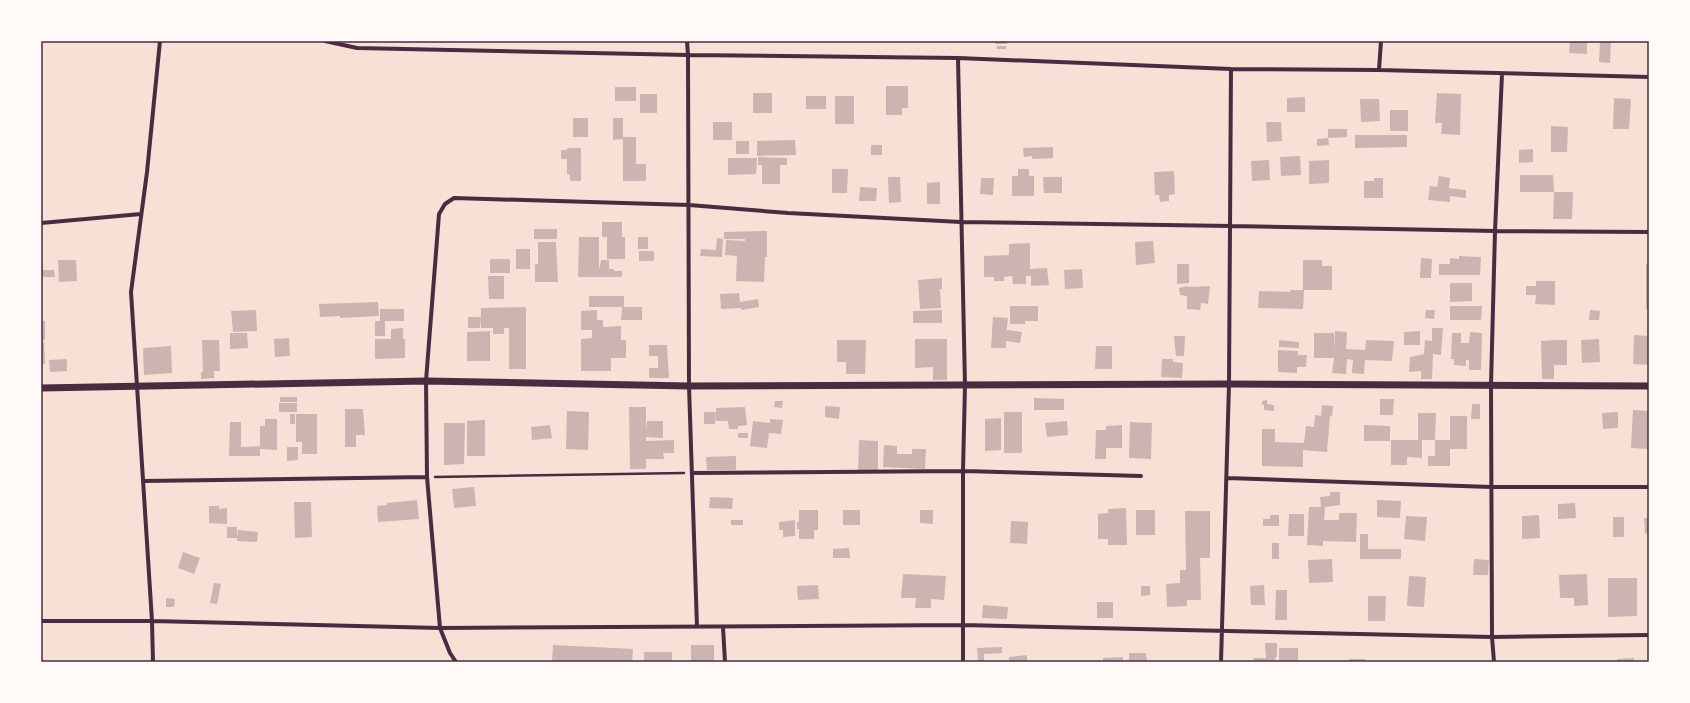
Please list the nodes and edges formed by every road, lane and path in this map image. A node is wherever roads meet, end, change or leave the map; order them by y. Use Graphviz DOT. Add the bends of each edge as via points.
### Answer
graph roads {
  1 [pos="160,41"];
  2 [pos="325,41"];
  3 [pos="687,41"];
  4 [pos="1381,41"];
  5 [pos="688,55"];
  6 [pos="958,58"];
  7 [pos="1231,69"];
  8 [pos="1379,70"];
  9 [pos="1502,74"];
  10 [pos="1649,77"];
  11 [pos="689,205"];
  12 [pos="141,214"];
  13 [pos="961,222"];
  14 [pos="41,223"];
  15 [pos="1231,226"];
  16 [pos="1495,231"];
  17 [pos="1649,232"];
  18 [pos="426,381"];
  19 [pos="1229,384"];
  20 [pos="965,385"];
  21 [pos="1491,385"];
  22 [pos="136,386"];
  23 [pos="689,386"];
  24 [pos="1649,386"];
  25 [pos="41,388"];
  26 [pos="963,471"];
  27 [pos="692,473"];
  28 [pos="1141,476"];
  29 [pos="427,477"];
  30 [pos="1227,478"];
  31 [pos="143,481"];
  32 [pos="1491,487"];
  33 [pos="1649,487"];
  34 [pos="41,621"];
  35 [pos="152,621"];
  36 [pos="962,625"];
  37 [pos="698,627"];
  38 [pos="723,627"];
  39 [pos="440,628"];
  40 [pos="1221,631"];
  41 [pos="1649,635"];
  42 [pos="1492,637"];
  43 [pos="153,662"];
  44 [pos="456,662"];
  45 [pos="725,662"];
  46 [pos="963,662"];
  47 [pos="1221,662"];
  48 [pos="1494,662"];
  1 -- 12 [label="street"];
  2 -- 5 [label="street" via="357,48"];
  3 -- 5 [label="street"];
  4 -- 8 [label="street"];
  5 -- 6 [label="street"];
  5 -- 11 [label="street"];
  6 -- 7 [label="street"];
  6 -- 13 [label="street"];
  7 -- 8 [label="street"];
  7 -- 15 [label="street"];
  8 -- 9 [label="street"];
  9 -- 10 [label="street"];
  9 -- 16 [label="street"];
  11 -- 13 [label="street"];
  11 -- 18 [label="street" via="454,198 445,204 438,214"];
  11 -- 23 [label="street"];
  12 -- 14 [label="street"];
  12 -- 22 [label="street" via="131,292"];
  13 -- 15 [label="street"];
  13 -- 20 [label="street"];
  15 -- 16 [label="street"];
  15 -- 19 [label="street"];
  16 -- 17 [label="street"];
  16 -- 21 [label="street"];
  18 -- 22 [label="street"];
  18 -- 23 [label="street"];
  18 -- 29 [label="street"];
  19 -- 20 [label="street"];
  19 -- 21 [label="street"];
  19 -- 30 [label="street"];
  20 -- 23 [label="street"];
  20 -- 26 [label="street"];
  21 -- 24 [label="street"];
  21 -- 32 [label="street"];
  22 -- 25 [label="street"];
  22 -- 31 [label="street"];
  23 -- 27 [label="street"];
  26 -- 27 [label="street"];
  26 -- 28 [label="street"];
  26 -- 36 [label="street"];
  27 -- 29 [label="path"];
  27 -- 37 [label="street"];
  29 -- 31 [label="street"];
  29 -- 39 [label="street"];
  30 -- 32 [label="street"];
  30 -- 40 [label="street"];
  31 -- 35 [label="street"];
  32 -- 33 [label="street"];
  32 -- 42 [label="street"];
  34 -- 35 [label="street"];
  35 -- 39 [label="street"];
  35 -- 43 [label="street"];
  36 -- 38 [label="street"];
  36 -- 40 [label="street"];
  36 -- 46 [label="street"];
  37 -- 38 [label="street"];
  37 -- 39 [label="street"];
  38 -- 45 [label="street"];
  39 -- 44 [label="street"];
  40 -- 42 [label="street"];
  40 -- 47 [label="street"];
  41 -- 42 [label="street"];
  42 -- 48 [label="street"];
}
